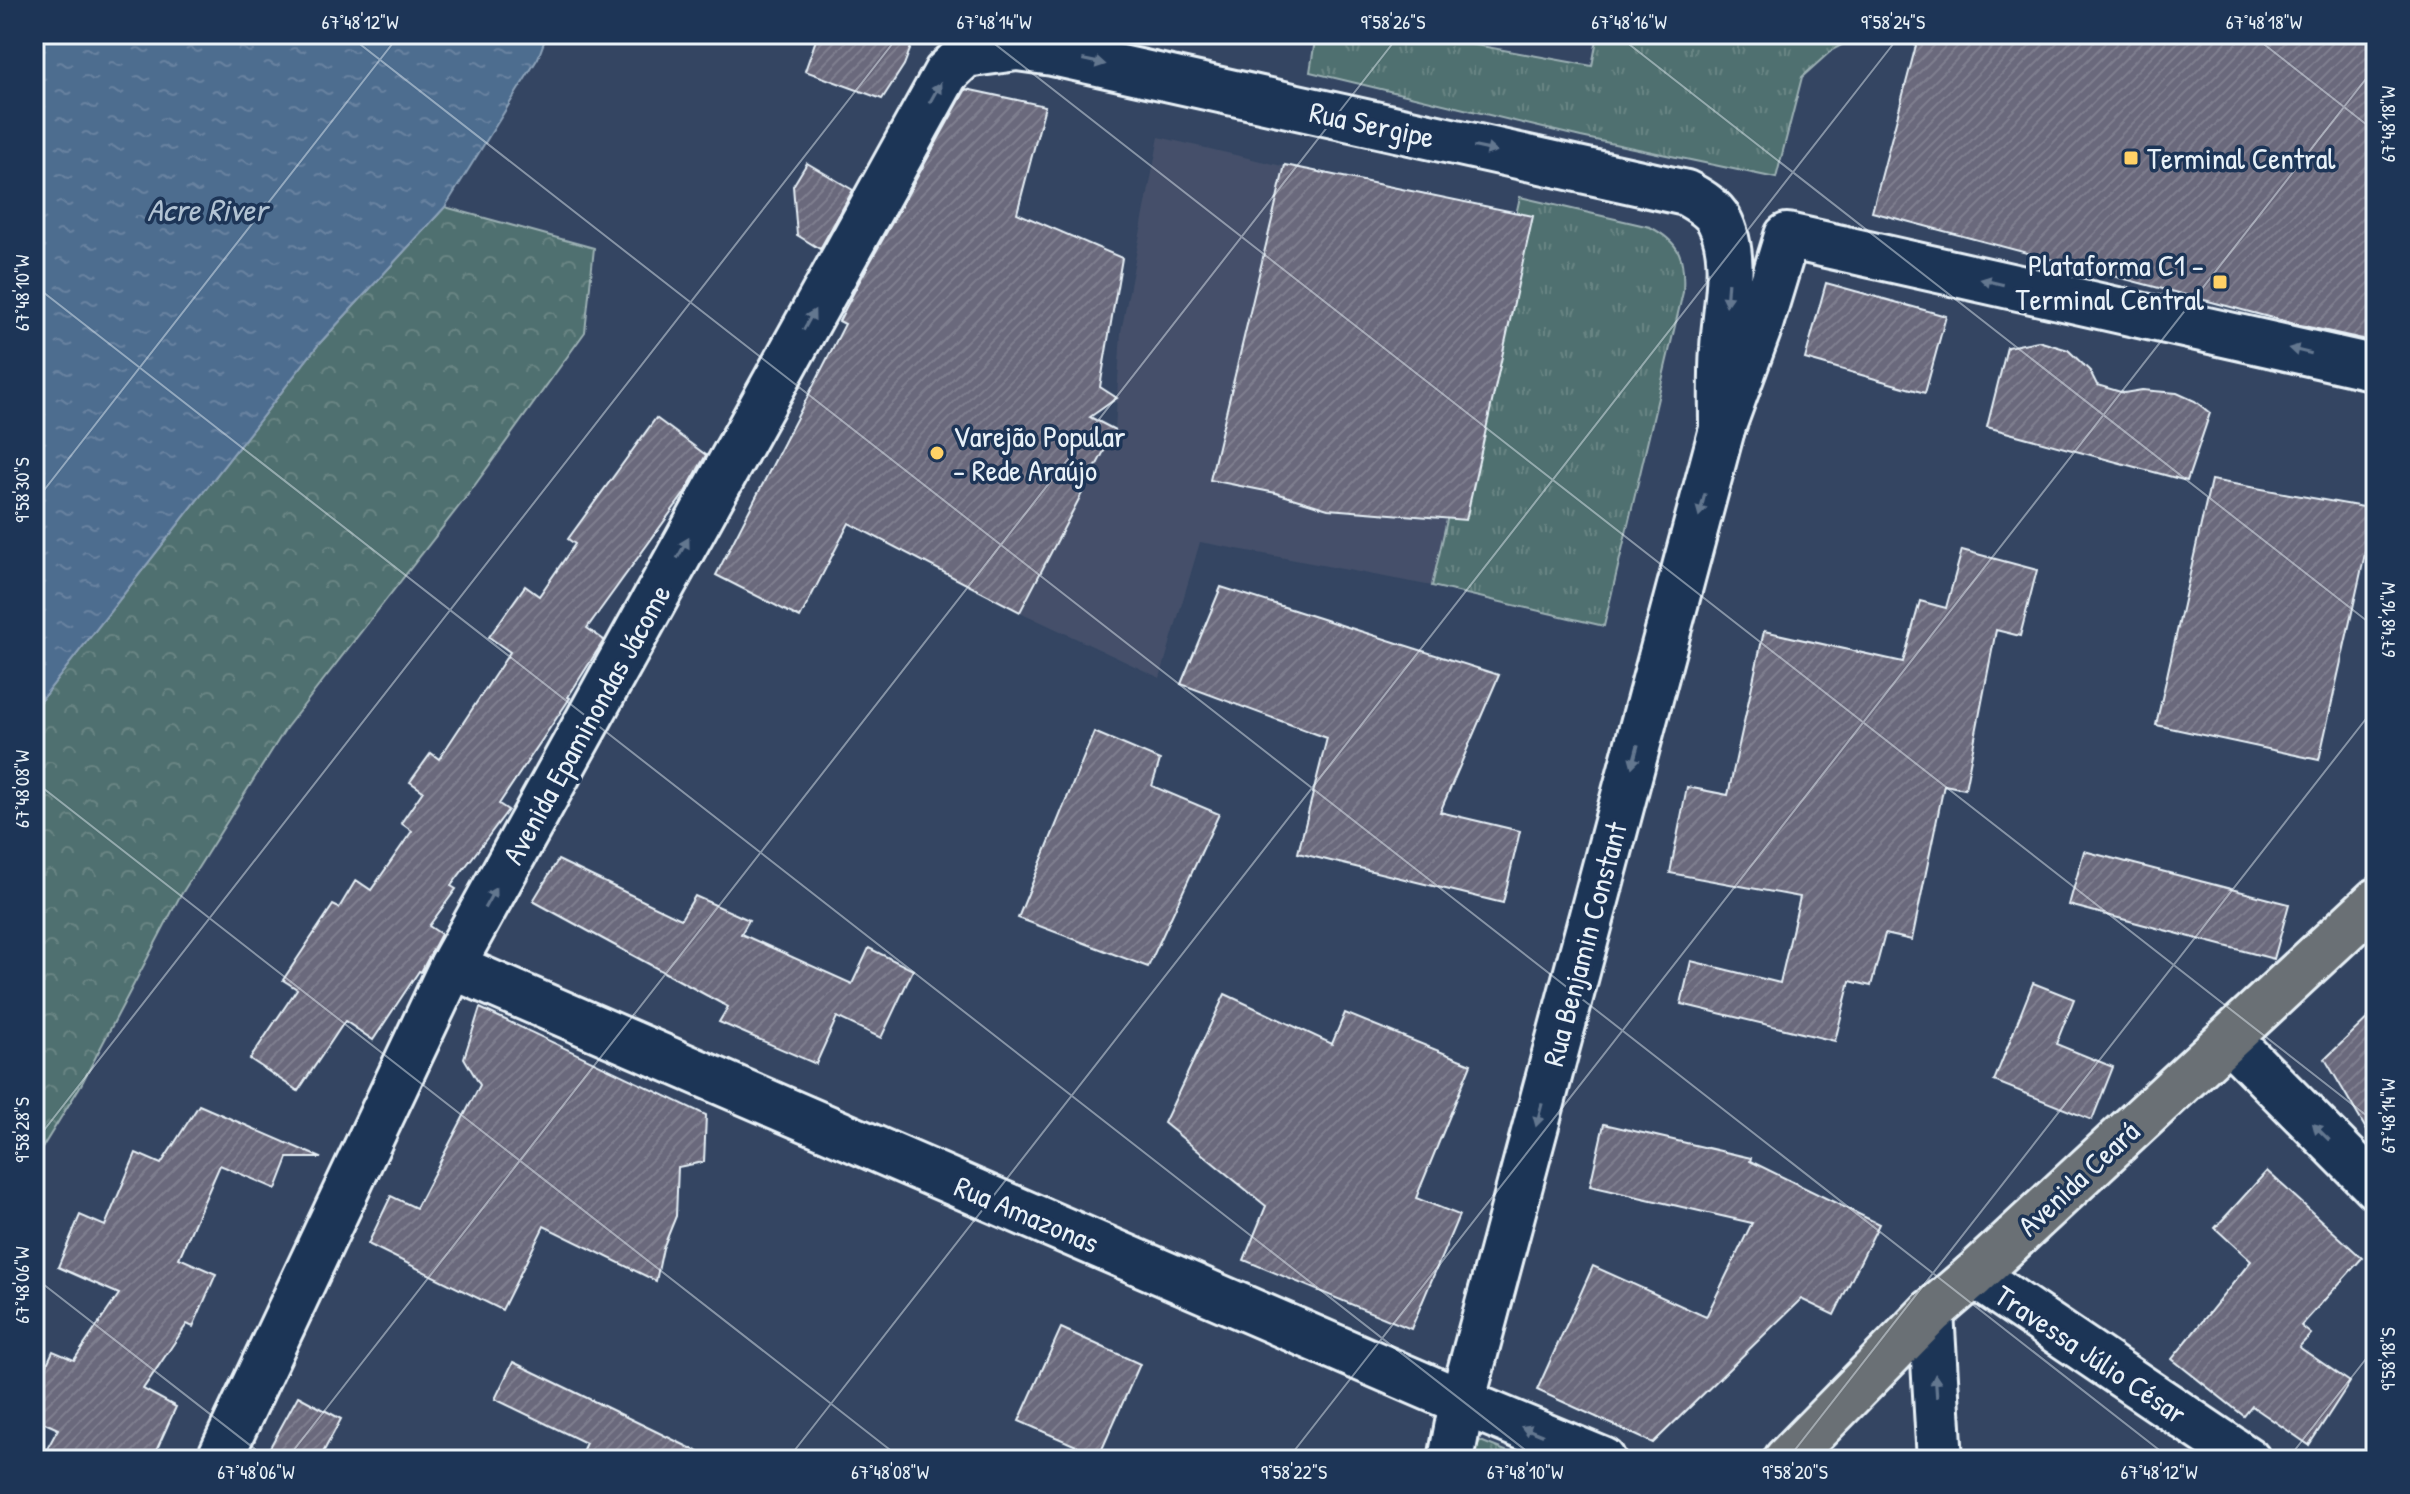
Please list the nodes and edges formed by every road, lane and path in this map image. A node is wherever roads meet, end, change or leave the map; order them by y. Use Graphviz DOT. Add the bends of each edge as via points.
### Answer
graph roads {
  1 [pos="1017,48"];
  2 [pos="1719,218"];
  3 [pos="2376,368"];
  4 [pos="1722,429"];
  5 [pos="2376,901"];
  6 [pos="452,966"];
  7 [pos="2229,1039"];
  8 [pos="2376,1187"];
  9 [pos="1974,1275"];
  10 [pos="1931,1312"];
  11 [pos="1462,1402"];
  12 [pos="219,1460"];
  13 [pos="1451,1460"];
  14 [pos="1603,1460"];
  15 [pos="1786,1460"];
  16 [pos="1940,1460"];
  17 [pos="2247,1460"];
  1 -- 2 [label="street, Rua Sergipe, one-way" via="1686,193"];
  6 -- 1 [label="street, Avenida Epaminondas Jácome, one-way" via="946,73 965,55"];
  2 -- 4 [label="street, Rua Benjamin Constant, one-way" via="1729,264"];
  3 -- 4 [label="street, Rua Benjamin Constant, one-way" via="1787,236"];
  4 -- 11 [label="street, Rua Benjamin Constant, one-way"];
  5 -- 7 [label="main road, Avenida Ceará"];
  6 -- 11 [label="street, Rua Amazonas"];
  6 -- 12 [label="street, Avenida Epaminondas Jácome"];
  8 -- 7 [label="street, one-way"];
  7 -- 9 [label="main road, Avenida Ceará"];
  9 -- 10 [label="main road, Avenida Ceará"];
  9 -- 17 [label="street, Travessa Júlio César"];
  10 -- 15 [label="main road, Avenida Ceará"];
  16 -- 10 [label="street, one-way"];
  11 -- 13 [label="street, Rua Benjamin Constant"];
  14 -- 11 [label="street, Rua Amazonas, one-way"];
}
